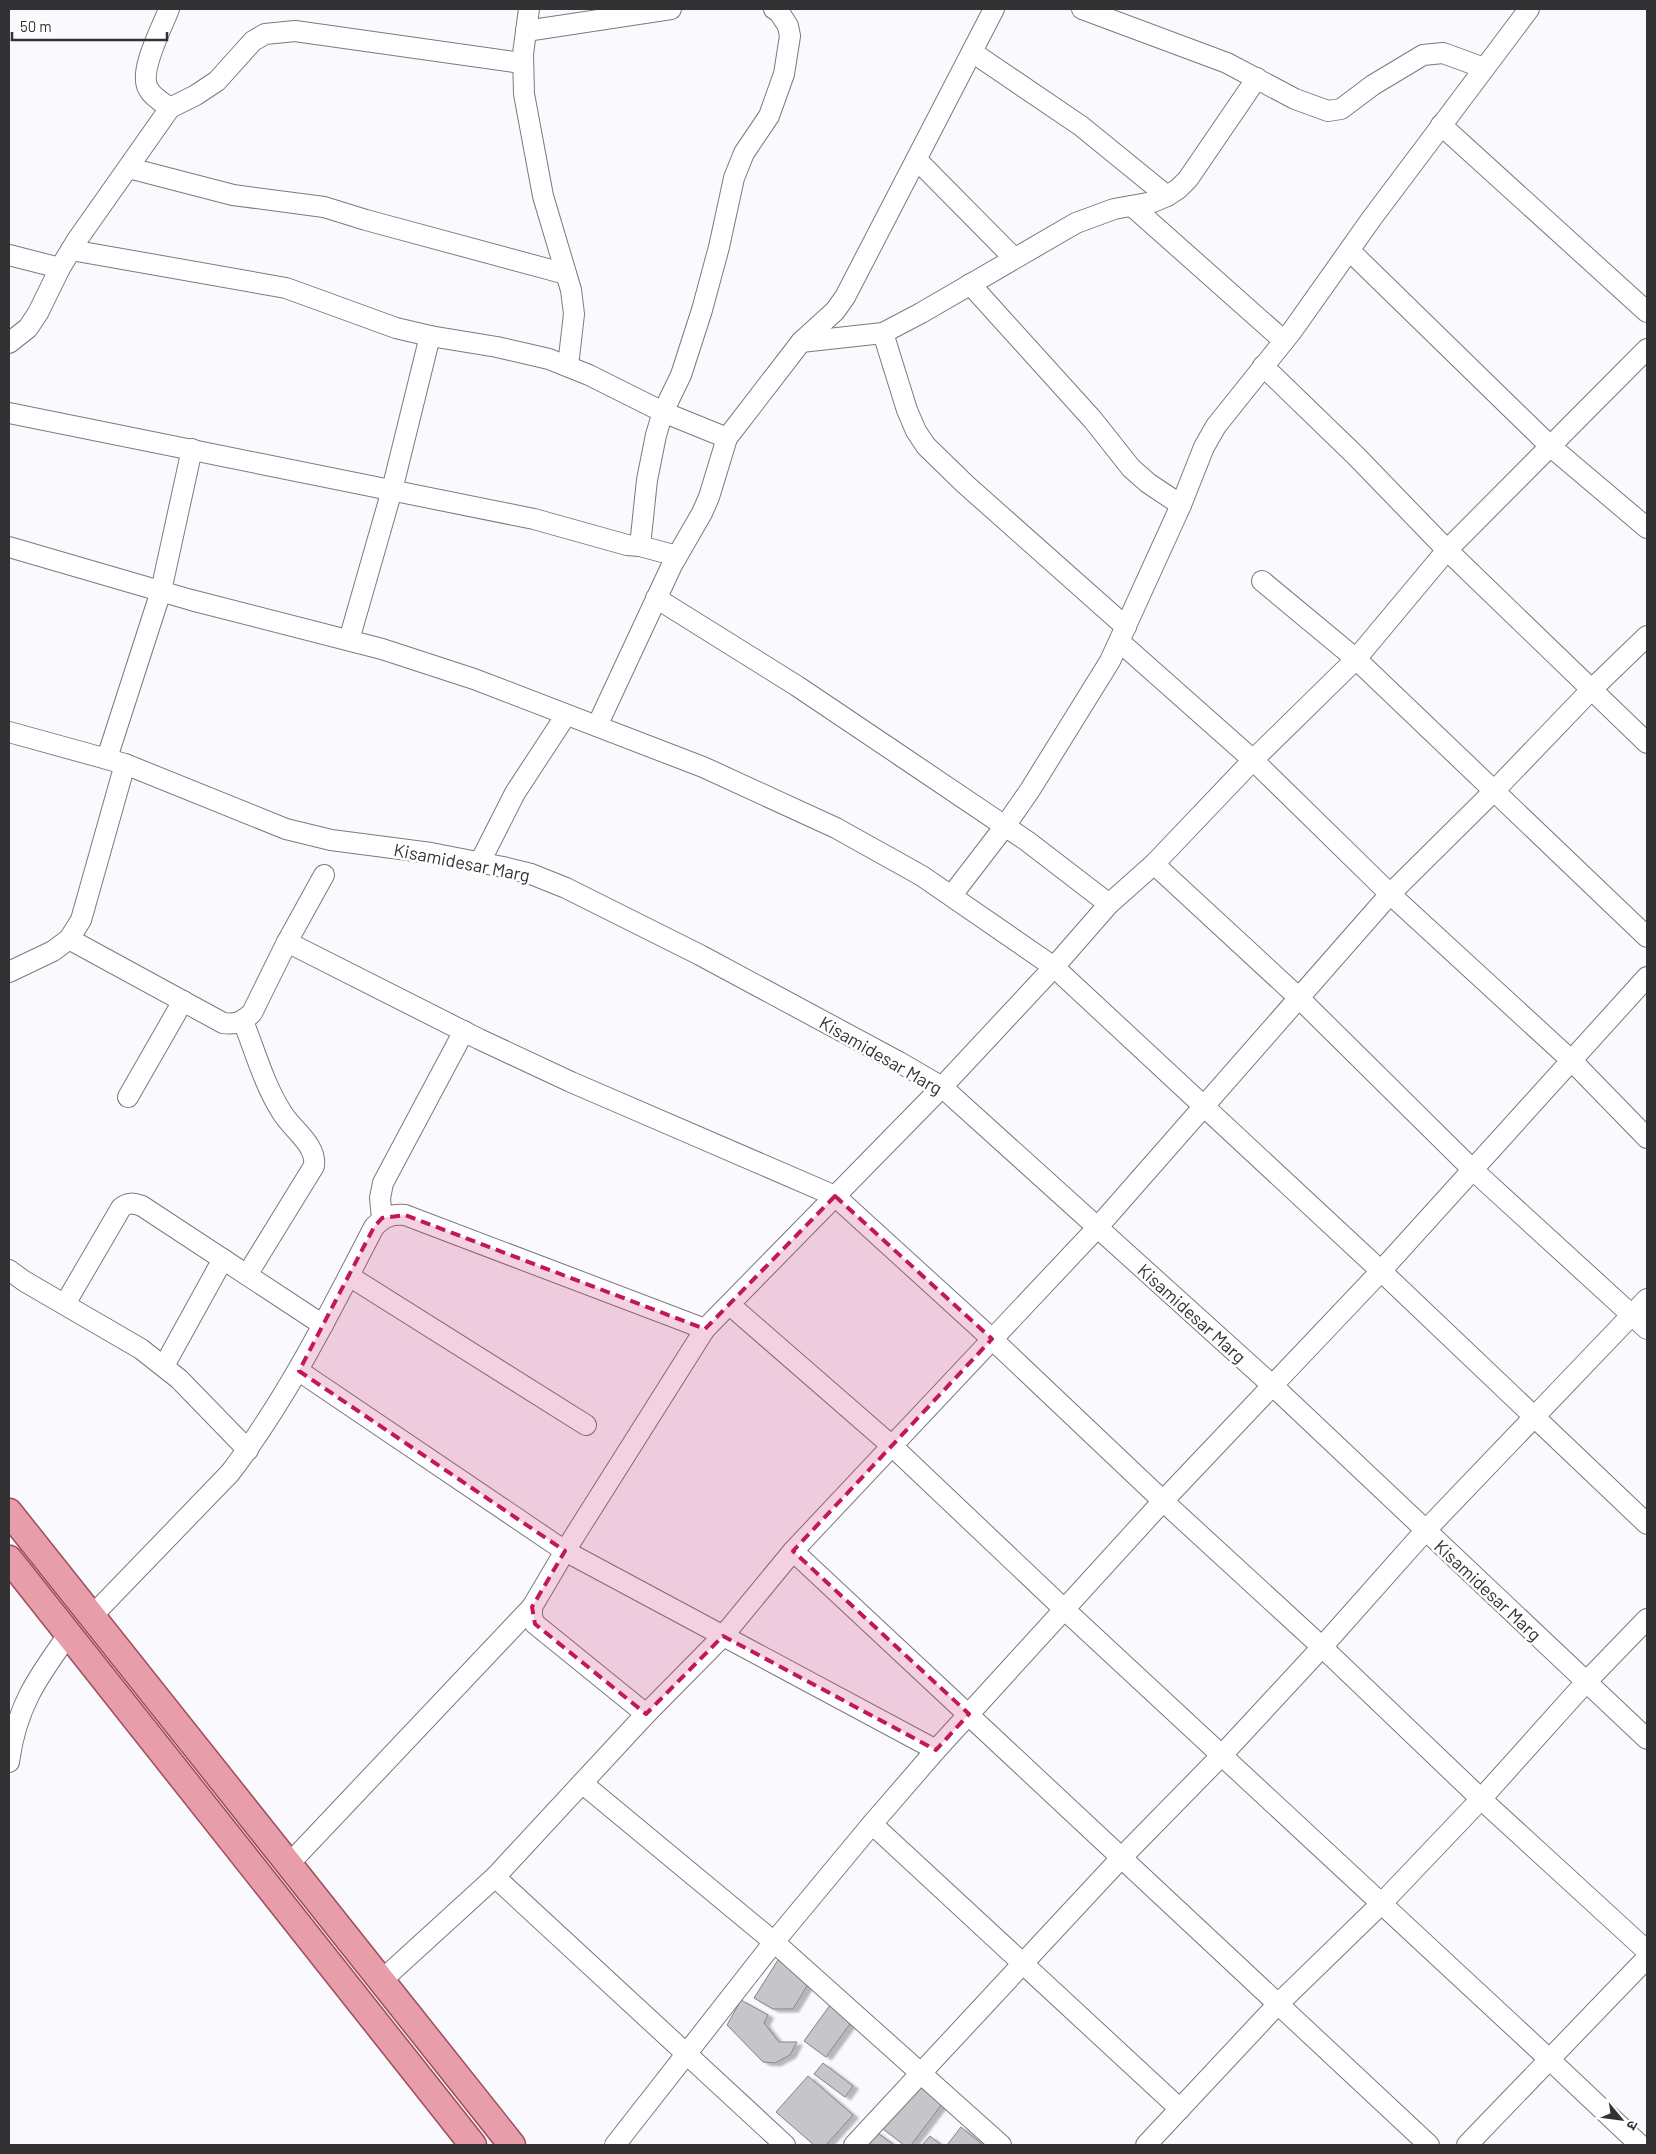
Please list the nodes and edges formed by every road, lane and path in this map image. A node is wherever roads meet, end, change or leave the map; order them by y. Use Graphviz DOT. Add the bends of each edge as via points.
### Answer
graph roads {
  1 [pos="169,9"];
  2 [pos="529,9"];
  3 [pos="671,9"];
  4 [pos="994,9"];
  5 [pos="1082,9"];
  6 [pos="1530,9"];
  7 [pos="778,10"];
  8 [pos="526,30"];
  9 [pos="972,52"];
  10 [pos="522,63"];
  11 [pos="1484,68"];
  12 [pos="1257,78"];
  13 [pos="170,108"];
  14 [pos="1441,125"];
  15 [pos="917,160"];
  16 [pos="129,168"];
  17 [pos="1167,196"];
  18 [pos="1132,206"];
  19 [pos="71,250"];
  20 [pos="1350,251"];
  21 [pos="9,255"];
  22 [pos="1014,258"];
  23 [pos="60,268"];
  24 [pos="566,274"];
  25 [pos="970,284"];
  26 [pos="1647,312"];
  27 [pos="883,333"];
  28 [pos="430,336"];
  29 [pos="1284,341"];
  30 [pos="801,342"];
  31 [pos="9,343"];
  32 [pos="1647,349"];
  33 [pos="568,366"];
  34 [pos="1263,366"];
  35 [pos="663,412"];
  36 [pos="9,413"];
  37 [pos="727,438"];
  38 [pos="1550,446"];
  39 [pos="192,450"];
  40 [pos="392,490"];
  41 [pos="1181,505"];
  42 [pos="1647,528"];
  43 [pos="640,546"];
  44 [pos="9,547"];
  45 [pos="1447,550"];
  46 [pos="677,556"];
  47 [pos="1262,582"];
  48 [pos="161,591"];
  49 [pos="656,598"];
  50 [pos="1123,635"];
  51 [pos="1647,636"];
  52 [pos="349,640"];
  53 [pos="1356,659"];
  54 [pos="1591,690"];
  55 [pos="566,715"];
  56 [pos="597,726"];
  57 [pos="9,732"];
  58 [pos="1647,743"];
  59 [pos="1253,760"];
  60 [pos="116,761"];
  61 [pos="1495,790"];
  62 [pos="1005,826"];
  63 [pos="480,862"];
  64 [pos="1154,864"];
  65 [pos="324,874"];
  66 [pos="1390,894"];
  67 [pos="952,895"];
  68 [pos="1109,904"];
  69 [pos="1647,937"];
  70 [pos="69,939"];
  71 [pos="287,942"];
  72 [pos="1054,967"];
  73 [pos="9,972"];
  74 [pos="1647,977"];
  75 [pos="1298,997"];
  76 [pos="183,1001"];
  77 [pos="243,1021"];
  78 [pos="464,1031"];
  79 [pos="1573,1062"];
  80 [pos="942,1087"];
  81 [pos="128,1097"];
  82 [pos="1204,1108"];
  83 [pos="1647,1138"];
  84 [pos="1473,1170"];
  85 [pos="835,1196"];
  86 [pos="382,1218"];
  87 [pos="1097,1228"];
  88 [pos="223,1259"];
  89 [pos="9,1270"];
  90 [pos="1381,1271"];
  91 [pos="247,1275"];
  92 [pos="349,1276"];
  93 [pos="1647,1299"];
  94 [pos="65,1304"];
  95 [pos="730,1305"];
  96 [pos="1632,1314"];
  97 [pos="323,1325"];
  98 [pos="705,1329"];
  99 [pos="1647,1329"];
  100 [pos="992,1339"];
  101 [pos="164,1366"];
  102 [pos="299,1371"];
  103 [pos="1272,1385"];
  104 [pos="1534,1418"];
  105 [pos="586,1425"];
  106 [pos="892,1446"];
  107 [pos="248,1450"];
  108 [pos="1163,1502"];
  109 [pos="9,1512"];
  110 [pos="1647,1524"];
  111 [pos="1425,1530"];
  112 [pos="565,1551"];
  113 [pos="793,1551"];
  114 [pos="9,1559"];
  115 [pos="532,1607"];
  116 [pos="1065,1610"];
  117 [pos="91,1617"];
  118 [pos="1647,1619"];
  119 [pos="68,1635"];
  120 [pos="723,1636"];
  121 [pos="1322,1648"];
  122 [pos="1586,1682"];
  123 [pos="646,1714"];
  124 [pos="969,1714"];
  125 [pos="1647,1739"];
  126 [pos="936,1750"];
  127 [pos="1222,1756"];
  128 [pos="9,1762"];
  129 [pos="582,1783"];
  130 [pos="1481,1799"];
  131 [pos="872,1824"];
  132 [pos="1122,1857"];
  133 [pos="288,1865"];
  134 [pos="495,1877"];
  135 [pos="1382,1904"];
  136 [pos="774,1942"];
  137 [pos="1647,1951"];
  138 [pos="1647,1958"];
  139 [pos="1022,1964"];
  140 [pos="381,1981"];
  141 [pos="1277,2004"];
  142 [pos="687,2056"];
  143 [pos="1550,2060"];
  144 [pos="921,2072"];
  145 [pos="1180,2109"];
  146 [pos="467,2143"];
  147 [pos="512,2145"];
  148 [pos="615,2145"];
  149 [pos="785,2145"];
  150 [pos="854,2145"];
  151 [pos="1001,2145"];
  152 [pos="1146,2145"];
  153 [pos="1430,2145"];
  154 [pos="1466,2145"];
  155 [pos="1640,2145"];
  1 -- 13 [label="street" via="144,78 149,90"];
  2 -- 8 [label="street"];
  3 -- 8 [label="street"];
  4 -- 9 [label="street"];
  5 -- 12 [label="street" via="1194,50"];
  6 -- 11 [label="street"];
  7 -- 35 [label="street" via="790,36 784,74 769,116 744,153 734,178 702,310 681,375"];
  8 -- 10 [label="street"];
  9 -- 15 [label="street"];
  9 -- 17 [label="street" via="1081,126"];
  10 -- 13 [label="street" via="295,31 280,32 265,34 254,41 217,81 196,96"];
  10 -- 24 [label="street" via="527,118 538,176"];
  11 -- 12 [label="street" via="1443,53 1423,55 1341,109 1328,111 1296,99"];
  11 -- 14 [label="street"];
  12 -- 17 [label="street" via="1188,179"];
  13 -- 16 [label="street"];
  14 -- 20 [label="street"];
  14 -- 26 [label="street"];
  15 -- 22 [label="street"];
  15 -- 30 [label="street" via="845,297 835,312"];
  16 -- 19 [label="street"];
  16 -- 24 [label="street" via="233,195 324,207"];
  17 -- 18 [label="street"];
  18 -- 22 [label="street" via="1095,214"];
  18 -- 29 [label="street"];
  19 -- 23 [label="street"];
  19 -- 28 [label="street" via="286,288 381,324"];
  20 -- 29 [label="street"];
  20 -- 38 [label="street"];
  21 -- 23 [label="street"];
  22 -- 25 [label="street"];
  23 -- 31 [label="street" via="28,328"];
  24 -- 33 [label="street" via="574,314"];
  25 -- 27 [label="street"];
  25 -- 41 [label="street" via="1093,420 1131,468"];
  27 -- 30 [label="street"];
  27 -- 50 [label="street" via="907,410 926,446"];
  28 -- 33 [label="street" via="497,346"];
  28 -- 40 [label="street"];
  29 -- 34 [label="street"];
  30 -- 37 [label="street"];
  32 -- 38 [label="street"];
  33 -- 35 [label="street"];
  34 -- 41 [label="street" via="1216,426"];
  34 -- 45 [label="street"];
  35 -- 37 [label="street"];
  35 -- 43 [label="street" via="649,470"];
  36 -- 39 [label="street"];
  37 -- 46 [label="street" via="710,497"];
  38 -- 42 [label="street"];
  38 -- 45 [label="street"];
  39 -- 40 [label="street"];
  39 -- 48 [label="street"];
  40 -- 43 [label="street" via="534,518"];
  40 -- 52 [label="street"];
  41 -- 50 [label="street"];
  43 -- 46 [label="street"];
  44 -- 48 [label="street"];
  45 -- 53 [label="street"];
  45 -- 54 [label="street"];
  46 -- 49 [label="street"];
  47 -- 53 [label="street"];
  48 -- 52 [label="street"];
  48 -- 60 [label="street"];
  49 -- 56 [label="street"];
  49 -- 62 [label="street" via="797,686"];
  50 -- 59 [label="street"];
  50 -- 62 [label="street" via="1110,662"];
  51 -- 54 [label="street"];
  52 -- 55 [label="street" via="474,679"];
  53 -- 59 [label="street"];
  53 -- 61 [label="street"];
  54 -- 58 [label="street"];
  54 -- 61 [label="street"];
  55 -- 56 [label="street"];
  55 -- 63 [label="street" via="515,793"];
  56 -- 67 [label="street" via="703,767 836,828"];
  57 -- 60 [label="street, Kisamidesar Marg"];
  59 -- 64 [label="street"];
  59 -- 66 [label="street"];
  60 -- 63 [label="street, Kisamidesar Marg" via="286,829 331,840 389,846"];
  60 -- 70 [label="street" via="81,920"];
  61 -- 66 [label="street"];
  61 -- 69 [label="street"];
  62 -- 67 [label="street"];
  62 -- 68 [label="street"];
  63 -- 80 [label="street, Kisamidesar Marg" via="531,874 566,888 700,955"];
  64 -- 68 [label="street"];
  64 -- 75 [label="street"];
  65 -- 71 [label="street"];
  66 -- 75 [label="street"];
  66 -- 79 [label="street"];
  67 -- 72 [label="street"];
  68 -- 72 [label="street"];
  70 -- 73 [label="street" via="53,951"];
  70 -- 76 [label="street"];
  71 -- 77 [label="street" via="252,1013"];
  71 -- 78 [label="street"];
  72 -- 80 [label="street"];
  72 -- 82 [label="street"];
  74 -- 79 [label="street"];
  75 -- 82 [label="street"];
  75 -- 84 [label="street"];
  76 -- 77 [label="street" via="223,1023 234,1025"];
  76 -- 81 [label="street"];
  77 -- 91 [label="street" via="281,1112 315,1157 314,1166"];
  78 -- 85 [label="street" via="571,1082"];
  78 -- 86 [label="street" via="383,1183 380,1198"];
  79 -- 83 [label="street"];
  79 -- 84 [label="street"];
  80 -- 85 [label="street"];
  80 -- 87 [label="street, Kisamidesar Marg"];
  82 -- 87 [label="street"];
  82 -- 90 [label="street"];
  84 -- 90 [label="street"];
  84 -- 96 [label="street"];
  85 -- 95 [label="street"];
  85 -- 100 [label="street"];
  86 -- 92 [label="street"];
  86 -- 98 [label="street" via="393,1214 405,1215"];
  87 -- 100 [label="street"];
  87 -- 103 [label="street, Kisamidesar Marg"];
  88 -- 91 [label="street"];
  88 -- 94 [label="street" via="142,1206 126,1204"];
  88 -- 101 [label="street"];
  89 -- 94 [label="street"];
  90 -- 103 [label="street"];
  90 -- 104 [label="street"];
  91 -- 97 [label="street"];
  92 -- 97 [label="street"];
  92 -- 105 [label="street"];
  93 -- 96 [label="street"];
  94 -- 101 [label="street"];
  95 -- 98 [label="street"];
  95 -- 106 [label="street"];
  96 -- 99 [label="street"];
  96 -- 104 [label="street"];
  97 -- 102 [label="street"];
  98 -- 112 [label="street"];
  100 -- 106 [label="street"];
  100 -- 108 [label="street"];
  101 -- 107 [label="street"];
  102 -- 107 [label="street"];
  102 -- 112 [label="street"];
  103 -- 108 [label="street"];
  103 -- 111 [label="street, Kisamidesar Marg"];
  104 -- 110 [label="street"];
  104 -- 111 [label="street"];
  106 -- 113 [label="street"];
  106 -- 116 [label="street"];
  107 -- 117 [label="street" via="230,1473"];
  108 -- 116 [label="street"];
  108 -- 121 [label="street"];
  109 -- 117 [label="main road"];
  111 -- 121 [label="street"];
  111 -- 122 [label="street, Kisamidesar Marg"];
  112 -- 115 [label="street"];
  112 -- 120 [label="street"];
  113 -- 120 [label="street"];
  113 -- 124 [label="street"];
  114 -- 119 [label="main road"];
  115 -- 123 [label="street" via="536,1624"];
  115 -- 133 [label="street"];
  116 -- 124 [label="street"];
  116 -- 127 [label="street"];
  117 -- 133 [label="main road"];
  118 -- 122 [label="street"];
  119 -- 128 [label="street" via="36,1679 24,1704 14,1729"];
  119 -- 146 [label="main road"];
  120 -- 123 [label="street"];
  120 -- 126 [label="street"];
  121 -- 127 [label="street"];
  121 -- 130 [label="street"];
  122 -- 125 [label="street, Kisamidesar Marg"];
  122 -- 130 [label="street"];
  123 -- 129 [label="street"];
  124 -- 126 [label="street"];
  124 -- 132 [label="street"];
  126 -- 131 [label="street"];
  127 -- 132 [label="street"];
  127 -- 135 [label="street"];
  129 -- 134 [label="street"];
  129 -- 136 [label="street"];
  130 -- 135 [label="street"];
  130 -- 137 [label="street"];
  131 -- 136 [label="street"];
  131 -- 139 [label="street"];
  132 -- 139 [label="street"];
  132 -- 141 [label="street"];
  133 -- 140 [label="main road"];
  134 -- 140 [label="street"];
  134 -- 142 [label="street"];
  135 -- 141 [label="street"];
  135 -- 143 [label="street"];
  136 -- 142 [label="street"];
  136 -- 144 [label="street"];
  138 -- 143 [label="street"];
  139 -- 144 [label="street"];
  139 -- 145 [label="street"];
  140 -- 147 [label="main road"];
  141 -- 145 [label="street"];
  141 -- 153 [label="street"];
  142 -- 148 [label="street"];
  142 -- 149 [label="street"];
  143 -- 154 [label="street"];
  143 -- 155 [label="street"];
  144 -- 150 [label="street"];
  144 -- 151 [label="street"];
  145 -- 152 [label="street"];
}
